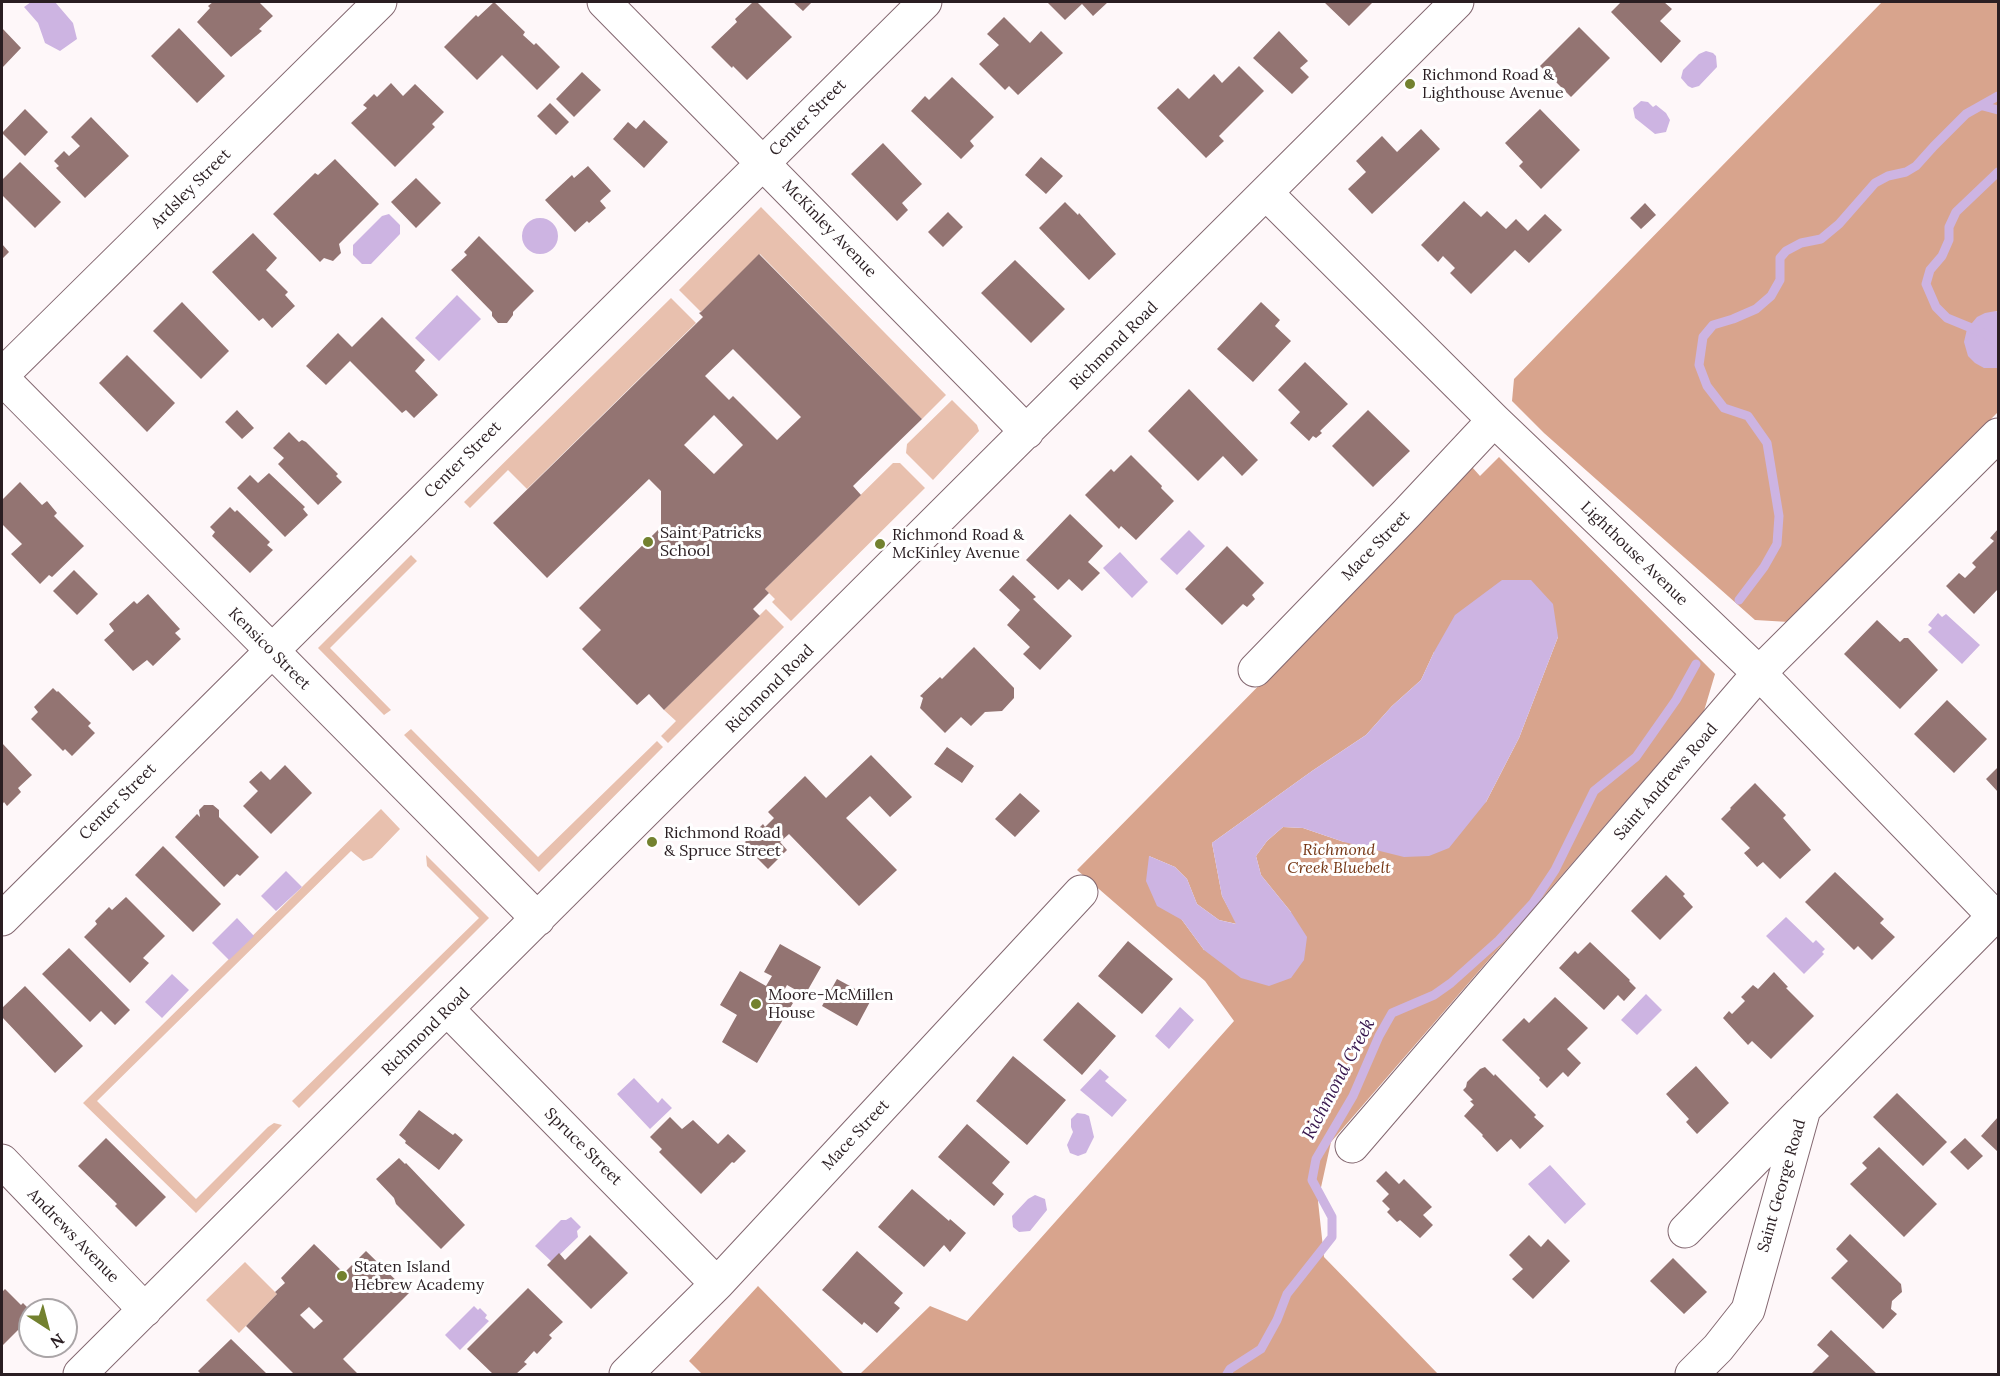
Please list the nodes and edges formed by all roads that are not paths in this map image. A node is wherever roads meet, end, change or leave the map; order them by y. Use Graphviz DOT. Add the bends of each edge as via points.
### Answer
graph roads {
  1 [pos="381,2"];
  2 [pos="604,2"];
  3 [pos="925,2"];
  4 [pos="1457,2"];
  5 [pos="763,162"];
  6 [pos="1266,193"];
  7 [pos="2,377"];
  8 [pos="1494,420"];
  9 [pos="1027,432"];
  10 [pos="1998,435"];
  11 [pos="271,651"];
  12 [pos="1256,670"];
  13 [pos="1759,673"];
  14 [pos="1081,892"];
  15 [pos="1997,916"];
  16 [pos="2,918"];
  17 [pos="538,920"];
  18 [pos="448,1010"];
  19 [pos="1804,1109"];
  20 [pos="1352,1146"];
  21 [pos="2,1161"];
  22 [pos="1685,1232"];
  23 [pos="717,1284"];
  24 [pos="145,1310"];
  25 [pos="80,1374"];
  26 [pos="626,1374"];
  27 [pos="1692,1374"];
  1 -- 7 [label="street, Ardsley Street"];
  2 -- 5 [label="street, McKinley Avenue"];
  3 -- 5 [label="street, Center Street"];
  4 -- 6 [label="street, Richmond Road"];
  5 -- 9 [label="street, McKinley Avenue"];
  5 -- 11 [label="street, Center Street"];
  6 -- 8 [label="street, Lighthouse Avenue"];
  6 -- 9 [label="street, Richmond Road"];
  7 -- 11 [label="street, Kensico Street"];
  8 -- 12 [label="street, Mace Street"];
  8 -- 13 [label="street, Lighthouse Avenue"];
  9 -- 17 [label="street, Richmond Road"];
  10 -- 13 [label="street, Saint Andrews Road"];
  11 -- 16 [label="street, Center Street"];
  11 -- 17 [label="street, Kensico Street"];
  13 -- 15 [label="street, Lighthouse Avenue"];
  13 -- 20 [label="street, Saint Andrews Road"];
  14 -- 23 [label="street, Mace Street"];
  15 -- 19 [label="street, Saint George Road"];
  17 -- 18 [label="street, Richmond Road"];
  18 -- 23 [label="street, Spruce Street"];
  18 -- 24 [label="street, Richmond Road"];
  19 -- 22 [label="street"];
  19 -- 27 [label="street, Saint George Road" via="1748,1310"];
  21 -- 24 [label="street, Andrews Avenue"];
  23 -- 26 [label="street, Mace Street"];
  24 -- 25 [label="street, Richmond Road"];
}
